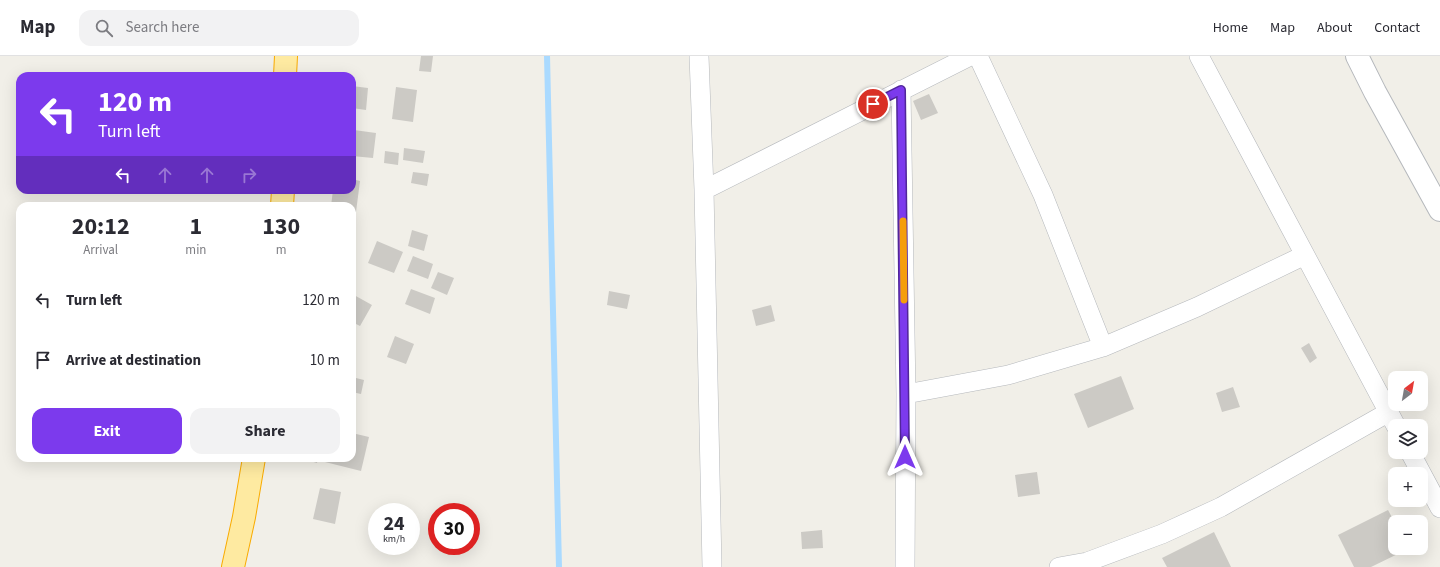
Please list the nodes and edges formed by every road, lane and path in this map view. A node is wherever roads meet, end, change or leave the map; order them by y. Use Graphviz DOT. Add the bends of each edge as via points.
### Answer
graph roads {
  1 [pos="286,56"];
  2 [pos="699,56"];
  3 [pos="970,56"];
  4 [pos="978,56"];
  5 [pos="1200,56"];
  6 [pos="1357,56"];
  7 [pos="285,72"];
  8 [pos="901,90"];
  9 [pos="704,190"];
  10 [pos="1440,210"];
  11 [pos="1305,255"];
  12 [pos="1103,347"];
  13 [pos="906,394"];
  14 [pos="1393,419"];
  15 [pos="1388,422"];
  16 [pos="1414,459"];
  17 [pos="253,462"];
  18 [pos="1440,508"];
  19 [pos="233,567"];
  20 [pos="712,567"];
  21 [pos="905,567"];
  22 [pos="1059,567"];
  1 -- 7 [label="highway"];
  2 -- 9 [label="street"];
  3 -- 8 [label="street"];
  4 -- 12 [label="street" via="1043,195"];
  5 -- 11 [label="street"];
  6 -- 10 [label="street"];
  8 -- 9 [label="street"];
  8 -- 13 [label="street"];
  9 -- 20 [label="street"];
  11 -- 12 [label="street" via="1197,307"];
  11 -- 14 [label="street"];
  12 -- 13 [label="street" via="1008,375"];
  13 -- 21 [label="street"];
  15 -- 22 [label="street" via="1221,507 1162,534 1087,562"];
  16 -- 18 [label="street"];
  17 -- 19 [label="highway"];
}
